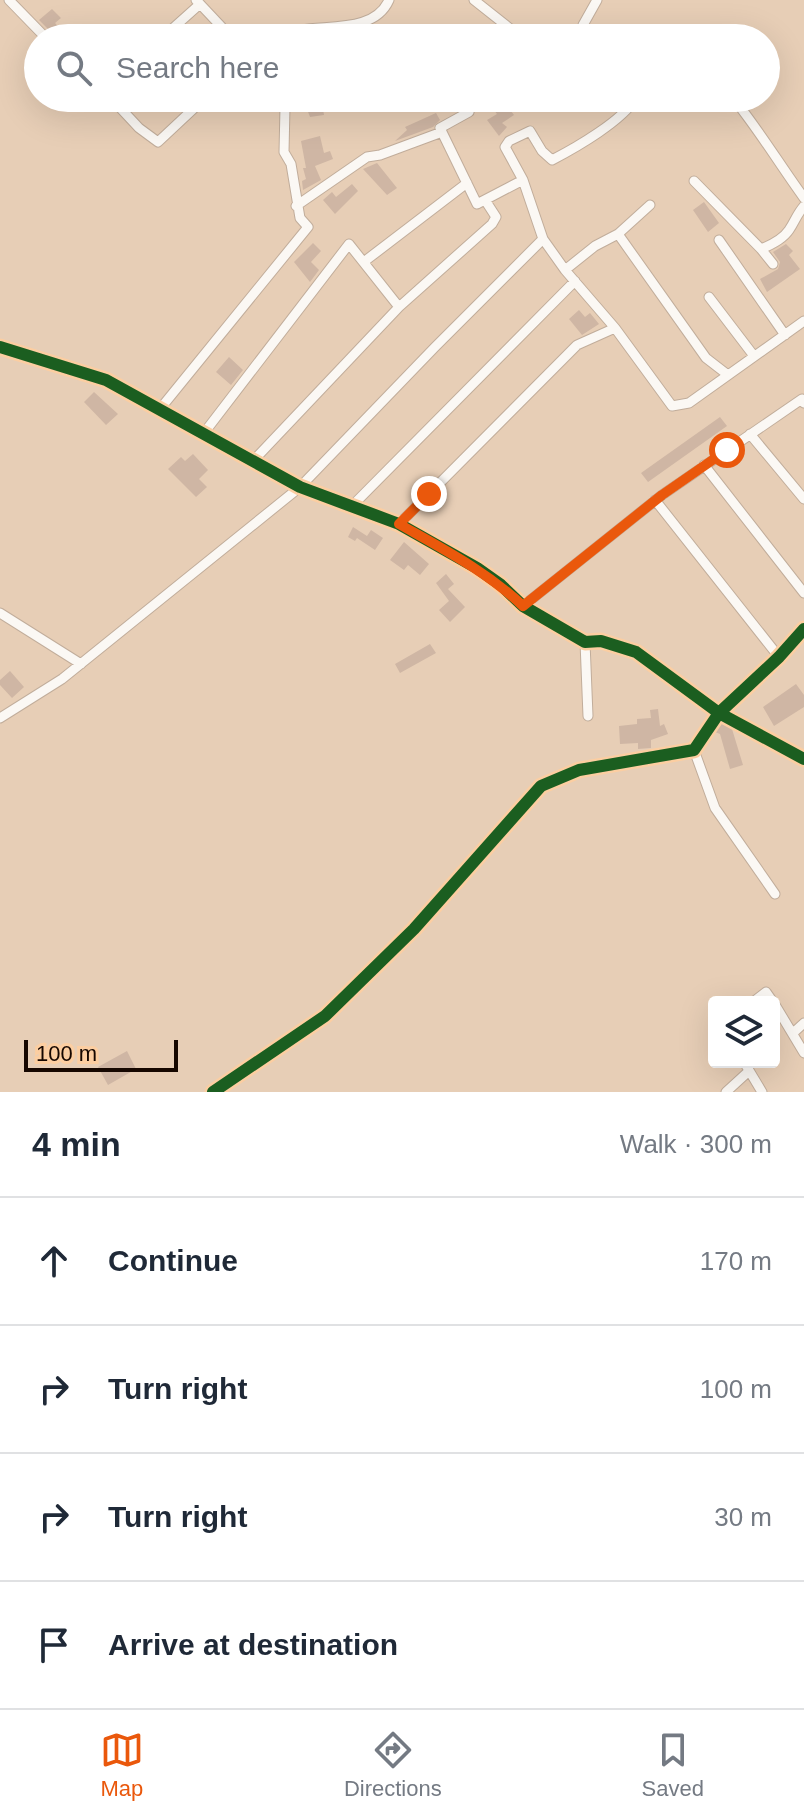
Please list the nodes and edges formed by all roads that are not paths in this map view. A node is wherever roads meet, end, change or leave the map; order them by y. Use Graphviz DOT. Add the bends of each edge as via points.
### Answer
graph roads {
  1 [pos="9,0"];
  2 [pos="389,0"];
  3 [pos="474,0"];
  4 [pos="597,0"];
  5 [pos="198,2"];
  6 [pos="32,24"];
  7 [pos="176,24"];
  8 [pos="219,24"];
  9 [pos="357,24"];
  10 [pos="504,24"];
  11 [pos="584,24"];
  12 [pos="124,112"];
  13 [pos="190,112"];
  14 [pos="285,112"];
  15 [pos="469,112"];
  16 [pos="625,112"];
  17 [pos="744,112"];
  18 [pos="442,132"];
  19 [pos="523,180"];
  20 [pos="694,181"];
  21 [pos="467,183"];
  22 [pos="804,198"];
  23 [pos="485,200"];
  24 [pos="650,205"];
  25 [pos="296,206"];
  26 [pos="804,206"];
  27 [pos="618,234"];
  28 [pos="543,239"];
  29 [pos="719,240"];
  30 [pos="761,249"];
  31 [pos="365,261"];
  32 [pos="773,264"];
  33 [pos="565,270"];
  34 [pos="575,281"];
  35 [pos="709,297"];
  36 [pos="399,307"];
  37 [pos="804,321"];
  38 [pos="615,328"];
  39 [pos="785,335"];
  40 [pos="0,347"];
  41 [pos="754,356"];
  42 [pos="728,375"];
  43 [pos="804,403"];
  44 [pos="160,409"];
  45 [pos="204,433"];
  46 [pos="750,434"];
  47 [pos="253,461"];
  48 [pos="704,465"];
  49 [pos="300,487"];
  50 [pos="804,499"];
  51 [pos="655,500"];
  52 [pos="351,507"];
  53 [pos="399,524"];
  54 [pos="804,593"];
  55 [pos="523,606"];
  56 [pos="0,613"];
  57 [pos="804,629"];
  58 [pos="585,642"];
  59 [pos="779,657"];
  60 [pos="81,664"];
  61 [pos="719,713"];
  62 [pos="588,716"];
  63 [pos="0,718"];
  64 [pos="694,750"];
  65 [pos="804,759"];
  66 [pos="775,894"];
  67 [pos="780,1012"];
  68 [pos="804,1023"];
  69 [pos="793,1033"];
  70 [pos="804,1053"];
  71 [pos="745,1068"];
  72 [pos="747,1068"];
  73 [pos="217,1091"];
  74 [pos="726,1092"];
  75 [pos="762,1092"];
  1 -- 6 [label="street"];
  2 -- 9 [label="street" via="385,10"];
  3 -- 10 [label="street"];
  4 -- 11 [label="street"];
  5 -- 7 [label="street"];
  5 -- 8 [label="street"];
  12 -- 13 [label="street" via="158,142"];
  14 -- 25 [label="street" via="284,152 291,164"];
  15 -- 18 [label="street" via="440,128"];
  16 -- 19 [label="street" via="552,160 530,131 509,141 508,156"];
  17 -- 22 [label="street"];
  18 -- 21 [label="street"];
  18 -- 25 [label="street" via="367,157"];
  19 -- 23 [label="street"];
  19 -- 28 [label="street"];
  20 -- 30 [label="street"];
  21 -- 23 [label="street" via="477,204"];
  21 -- 31 [label="street"];
  23 -- 36 [label="street" via="496,217 492,224"];
  24 -- 27 [label="street"];
  25 -- 44 [label="street" via="308,227"];
  26 -- 30 [label="street" via="790,229"];
  27 -- 33 [label="street"];
  27 -- 42 [label="street" via="706,358"];
  28 -- 33 [label="street"];
  28 -- 49 [label="street"];
  29 -- 39 [label="street"];
  30 -- 32 [label="street"];
  31 -- 36 [label="street"];
  31 -- 45 [label="street" via="349,244"];
  33 -- 34 [label="street"];
  34 -- 38 [label="street"];
  34 -- 52 [label="street"];
  35 -- 41 [label="street"];
  36 -- 47 [label="street"];
  37 -- 39 [label="street"];
  38 -- 42 [label="street" via="672,406 689,403"];
  38 -- 53 [label="street" via="577,345"];
  39 -- 41 [label="street"];
  40 -- 44 [label="street" via="106,380"];
  41 -- 42 [label="street"];
  43 -- 46 [label="street" via="802,399"];
  44 -- 45 [label="street"];
  45 -- 47 [label="street"];
  46 -- 48 [label="street"];
  46 -- 50 [label="street"];
  47 -- 49 [label="street"];
  48 -- 51 [label="street"];
  48 -- 54 [label="street"];
  49 -- 52 [label="street"];
  49 -- 60 [label="street"];
  51 -- 55 [label="street"];
  51 -- 59 [label="street"];
  52 -- 53 [label="street"];
  53 -- 55 [label="street" via="477,568"];
  55 -- 58 [label="street"];
  56 -- 60 [label="street"];
  57 -- 59 [label="street"];
  58 -- 61 [label="street" via="601,641 636,652"];
  58 -- 62 [label="street"];
  59 -- 61 [label="street"];
  60 -- 63 [label="street"];
  61 -- 64 [label="street"];
  61 -- 65 [label="street"];
  64 -- 66 [label="street" via="715,808"];
  64 -- 73 [label="street" via="579,770 541,786 414,929 325,1016"];
  67 -- 69 [label="street"];
  68 -- 69 [label="street"];
  69 -- 70 [label="street"];
  71 -- 74 [label="street"];
  72 -- 75 [label="street"];
}
